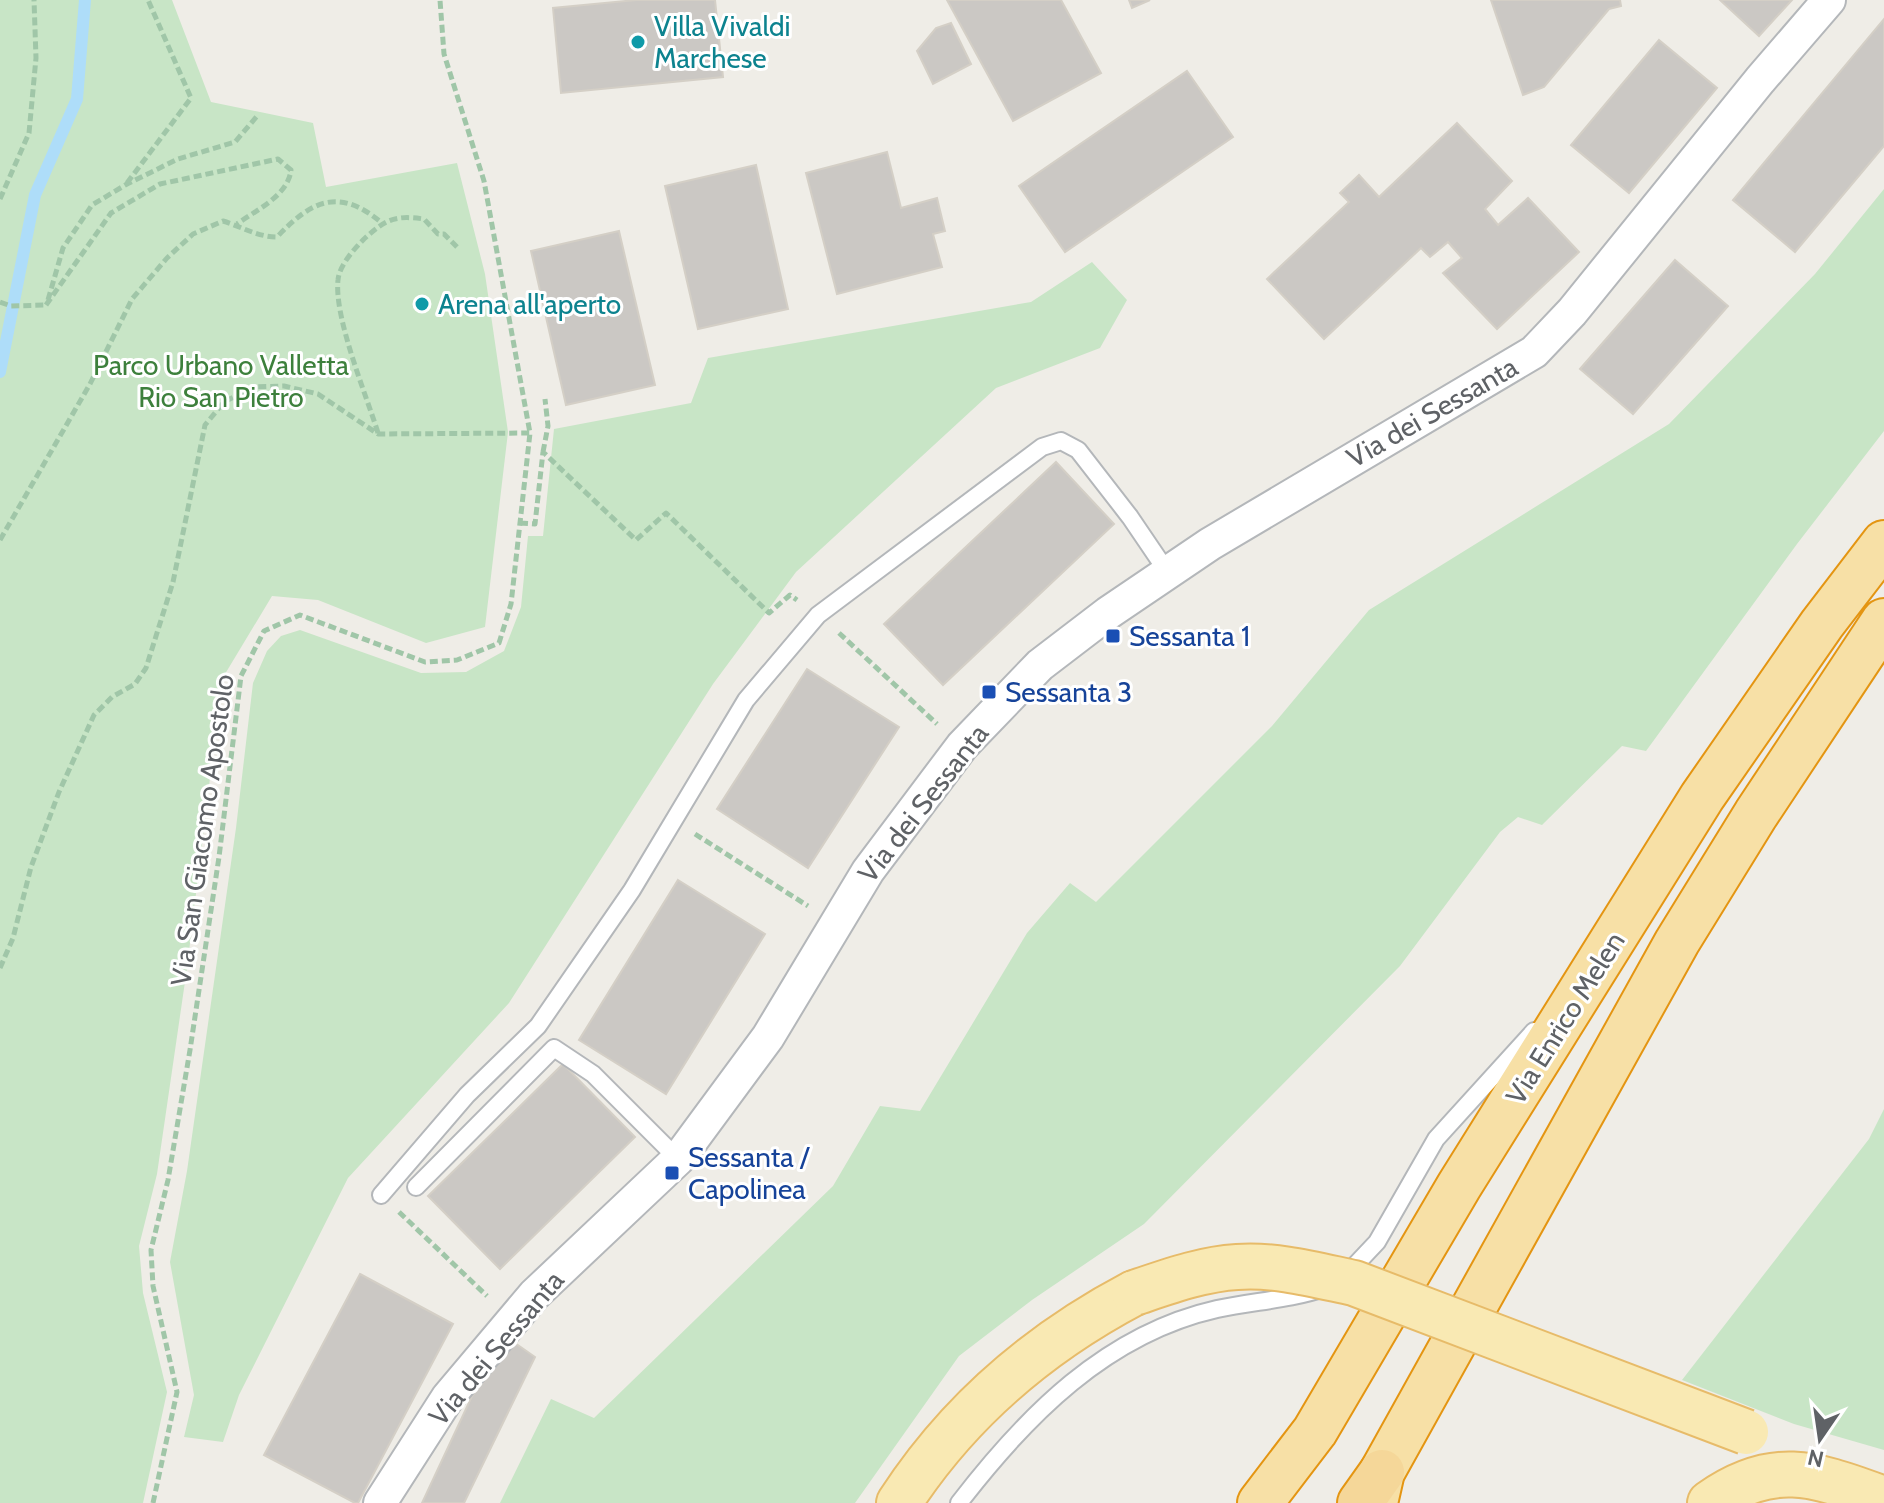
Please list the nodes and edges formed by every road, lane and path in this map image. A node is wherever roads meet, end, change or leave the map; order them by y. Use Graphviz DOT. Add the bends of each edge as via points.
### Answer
graph roads {
  1 [pos="34,0"];
  2 [pos="148,0"];
  3 [pos="440,0"];
  4 [pos="1829,0"];
  5 [pos="258,115"];
  6 [pos="127,184"];
  7 [pos="0,199"];
  8 [pos="382,223"];
  9 [pos="236,225"];
  10 [pos="457,247"];
  11 [pos="0,302"];
  12 [pos="46,305"];
  13 [pos="545,399"];
  14 [pos="530,433"];
  15 [pos="378,434"];
  16 [pos="543,452"];
  17 [pos="520,523"];
  18 [pos="0,540"];
  19 [pos="1884,543"];
  20 [pos="1168,573"];
  21 [pos="818,615"];
  22 [pos="1884,621"];
  23 [pos="962,746"];
  24 [pos="674,821"];
  25 [pos="836,924"];
  26 [pos="1605,953"];
  27 [pos="0,968"];
  28 [pos="678,1159"];
  29 [pos="416,1187"];
  30 [pos="381,1195"];
  31 [pos="513,1320"];
  32 [pos="1825,1478"];
  33 [pos="1372,1493"];
  34 [pos="1884,1499"];
  35 [pos="153,1503"];
  36 [pos="380,1503"];
  37 [pos="899,1503"];
  38 [pos="959,1503"];
  39 [pos="1260,1503"];
  40 [pos="1710,1503"];
  1 -- 7 [label="path" via="36,58 29,133"];
  2 -- 6 [label="path" via="191,98"];
  3 -- 14 [label="path, Via San Giacomo Apostolo" via="444,54 484,181"];
  4 -- 20 [label="street, Via dei Sessanta" via="1534,352"];
  5 -- 6 [label="path" via="235,142 178,159"];
  6 -- 12 [label="path" via="92,205 63,248"];
  8 -- 9 [label="path" via="366,209 343,201 321,202 277,237 261,237"];
  8 -- 10 [label="path" via="402,216 424,219"];
  8 -- 15 [label="path" via="354,249 338,277 340,312"];
  9 -- 12 [label="path" via="290,180 291,170 278,159 160,184 111,213"];
  9 -- 18 [label="path" via="223,221 193,234 132,299"];
  11 -- 12 [label="path"];
  13 -- 16 [label="path" via="548,426"];
  14 -- 15 [label="path"];
  14 -- 17 [label="path, Via San Giacomo Apostolo"];
  15 -- 27 [label="path" via="318,394 284,386 253,387 224,402 205,425 173,582 146,668 135,684 94,715 53,807"];
  16 -- 17 [label="path" via="535,524"];
  16 -- 21 [label="path" via="636,540 666,513 769,613 790,595"];
  17 -- 35 [label="path, Via San Giacomo Apostolo" via="511,604 499,643 457,660 425,662 300,615 264,631 241,676 190,1050 151,1250 153,1286 177,1392"];
  19 -- 26 [label="highway, Via Enrico Melen" via="1702,797"];
  20 -- 21 [label="lane" via="1078,450 1061,441 1042,447"];
  20 -- 23 [label="street, Via dei Sessanta" via="1040,665"];
  21 -- 23 [label="path"];
  21 -- 24 [label="lane" via="746,700"];
  22 -- 33 [label="highway, Via Enrico Melen" via="1677,942"];
  23 -- 25 [label="street, Via dei Sessanta" via="868,871"];
  24 -- 25 [label="path"];
  24 -- 30 [label="lane" via="538,1026 467,1095"];
  25 -- 28 [label="street, Via dei Sessanta" via="768,1037"];
  26 -- 38 [label="lane" via="1436,1139 1377,1242 1338,1283 1306,1294 1217,1309 1131,1341 1070,1382 1027,1422"];
  26 -- 39 [label="highway, Via Enrico Melen" via="1315,1431"];
  28 -- 29 [label="lane" via="593,1074 554,1048"];
  28 -- 31 [label="street, Via dei Sessanta"];
  30 -- 31 [label="path"];
  31 -- 36 [label="street, Via dei Sessanta" via="448,1397"];
  32 -- 34 [label="main road"];
  32 -- 37 [label="main road, bridge" via="1746,1432 1354,1283 1293,1270 1237,1267 1176,1278 1134,1293 1065,1333 1007,1377 961,1423"];
  32 -- 40 [label="main road" via="1774,1475 1743,1484"];
}
